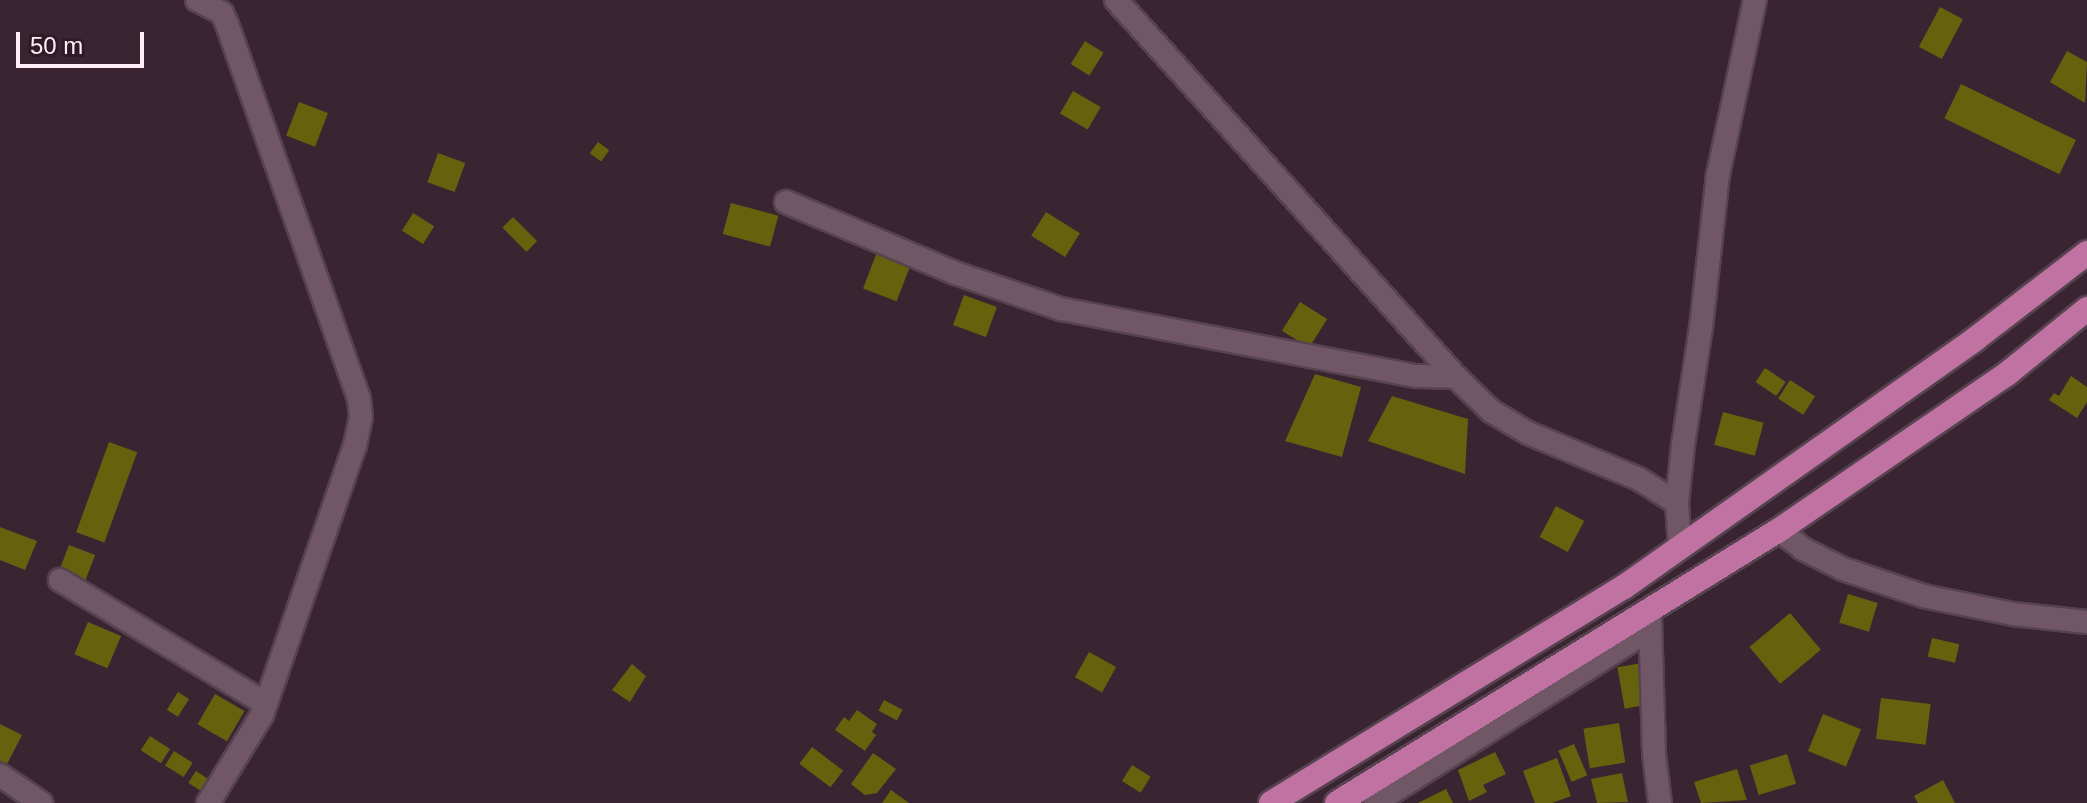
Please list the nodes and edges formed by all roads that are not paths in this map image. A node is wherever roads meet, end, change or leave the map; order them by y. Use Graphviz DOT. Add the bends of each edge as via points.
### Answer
graph roads {
  1 [pos="197,0"];
  2 [pos="1116,0"];
  3 [pos="1755,0"];
  4 [pos="786,202"];
  5 [pos="2087,253"];
  6 [pos="2087,309"];
  7 [pos="1456,377"];
  8 [pos="1677,503"];
  9 [pos="1779,530"];
  10 [pos="1680,548"];
  11 [pos="60,580"];
  12 [pos="1650,620"];
  13 [pos="2087,622"];
  14 [pos="266,704"];
  15 [pos="0,775"];
  16 [pos="41,803"];
  17 [pos="208,803"];
  18 [pos="1271,803"];
  19 [pos="1337,803"];
  20 [pos="1375,803"];
  21 [pos="1660,803"];
  1 -- 14 [label="street" via="222,13 227,24 359,398 361,417"];
  2 -- 7 [label="street"];
  3 -- 8 [label="street" via="1718,175"];
  4 -- 7 [label="street" via="955,273 1061,309 1417,376"];
  5 -- 10 [label="main road" via="1974,340"];
  6 -- 9 [label="main road" via="2008,373"];
  7 -- 8 [label="street" via="1509,424 1639,479"];
  8 -- 10 [label="street"];
  9 -- 12 [label="main road"];
  9 -- 13 [label="street" via="1843,569 1923,596"];
  10 -- 18 [label="main road"];
  11 -- 14 [label="street"];
  12 -- 19 [label="main road"];
  12 -- 20 [label="street"];
  12 -- 21 [label="street"];
  14 -- 17 [label="street"];
  15 -- 16 [label="street"];
}
